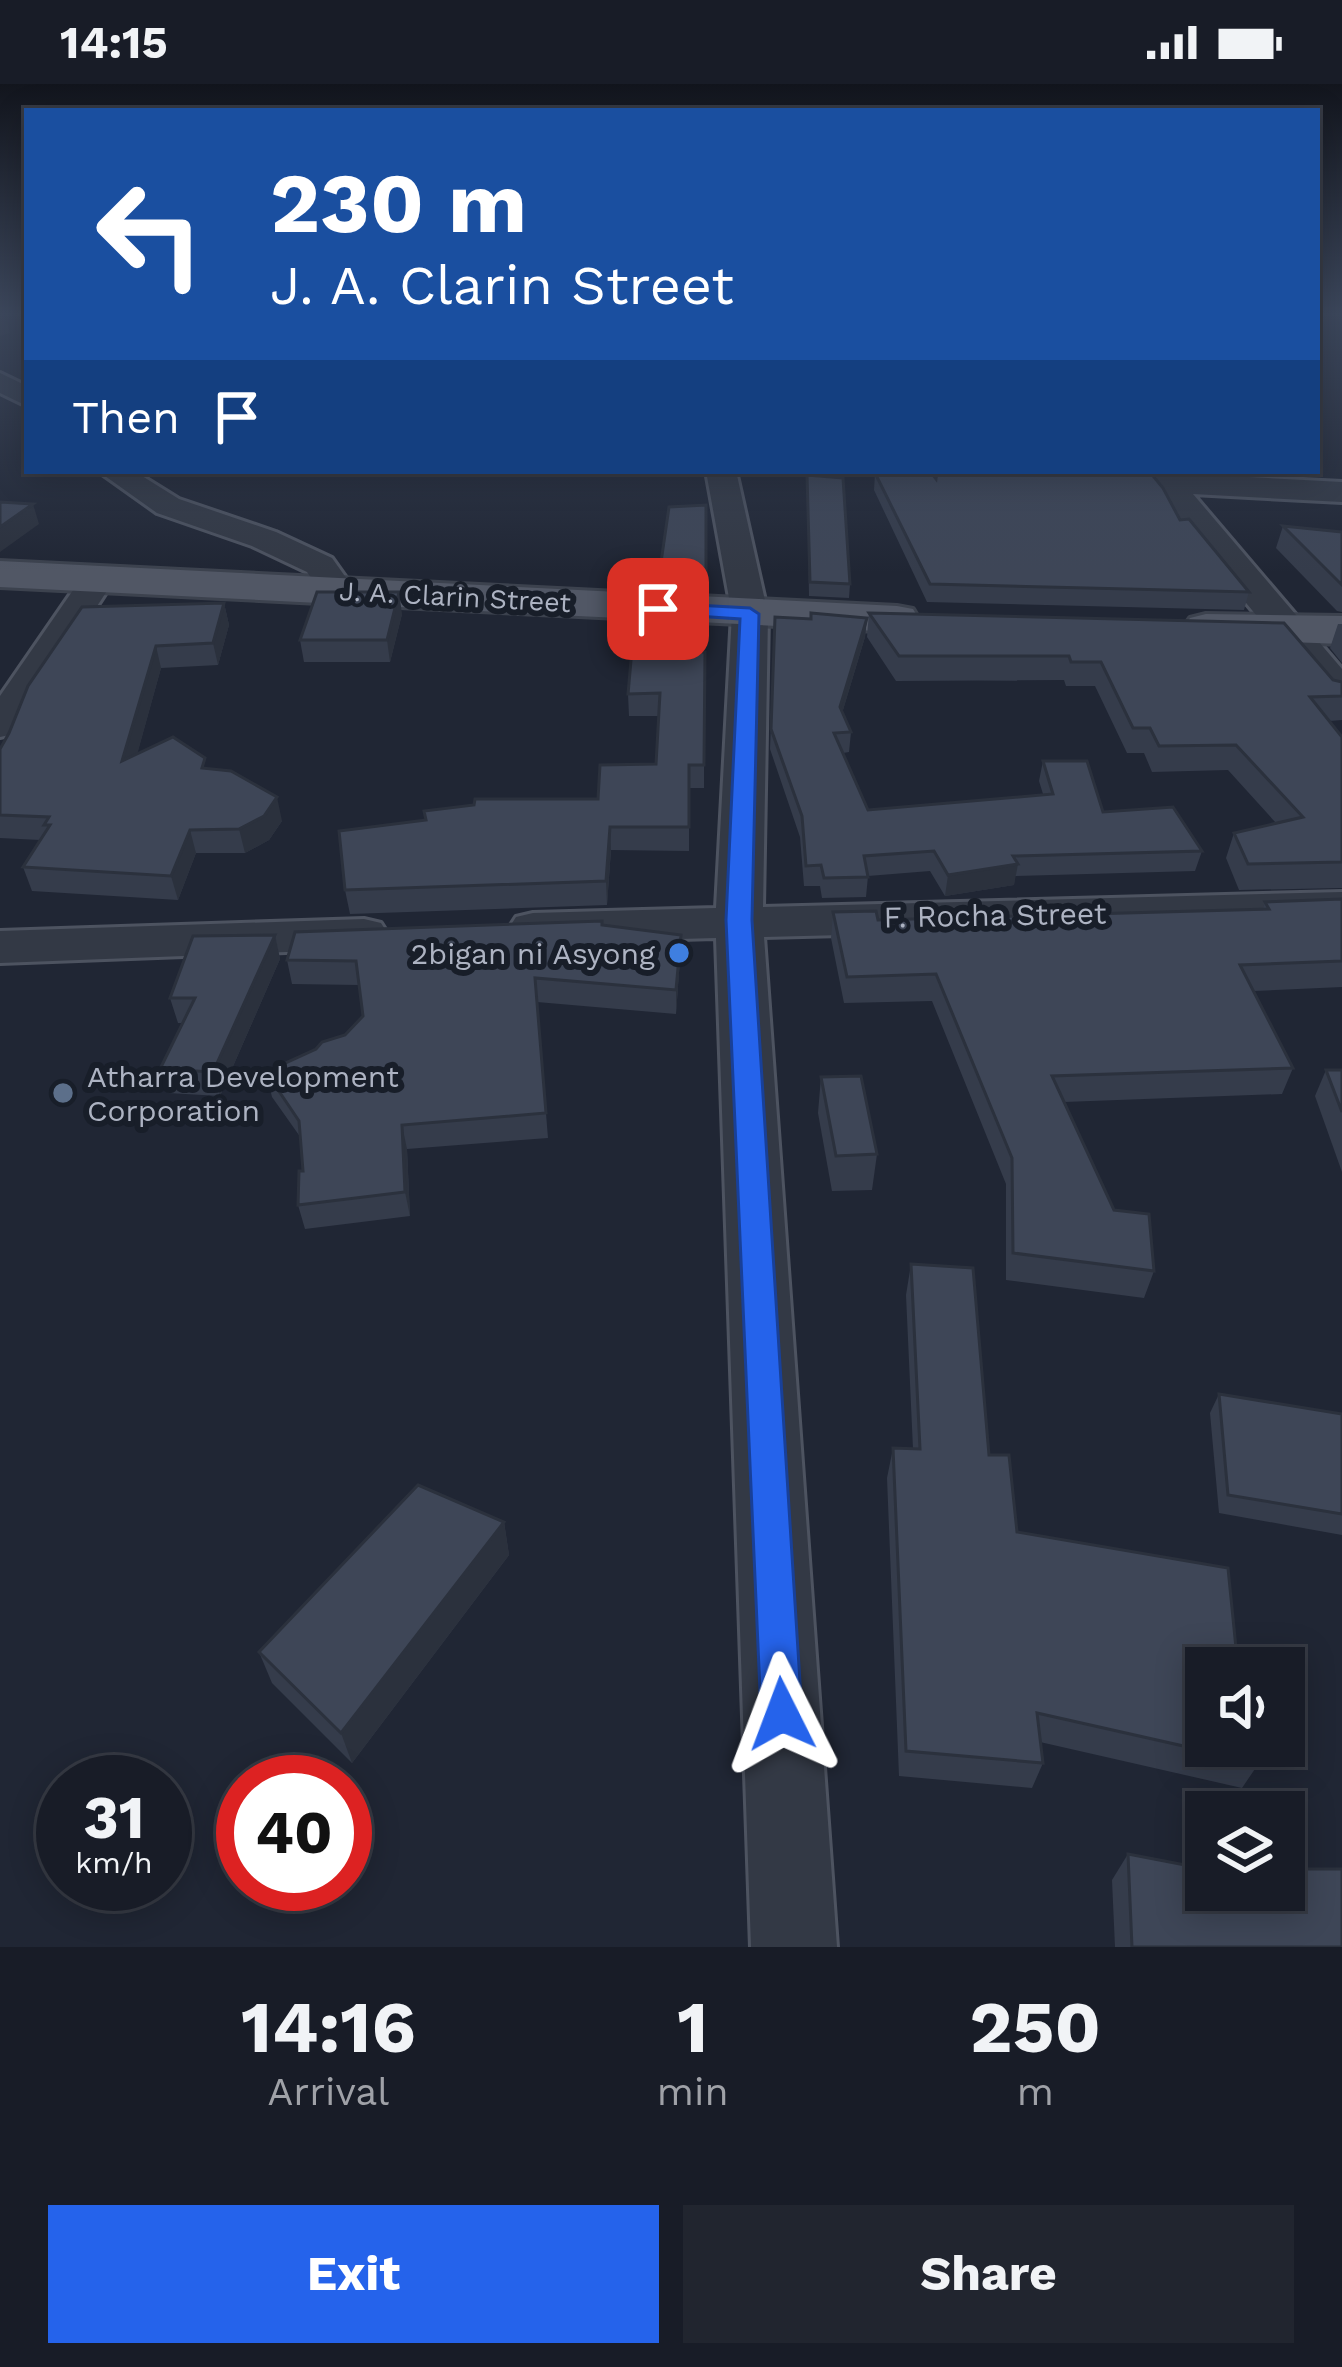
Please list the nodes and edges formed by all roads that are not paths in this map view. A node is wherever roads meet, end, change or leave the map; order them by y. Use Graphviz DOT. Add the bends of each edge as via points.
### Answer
graph roads {
  1 [pos="722,474"];
  2 [pos="135,475"];
  3 [pos="1159,477"];
  4 [pos="1342,492"];
  5 [pos="0,574"];
  6 [pos="99,577"];
  7 [pos="336,590"];
  8 [pos="750,614"];
  9 [pos="937,620"];
  10 [pos="1172,627"];
  11 [pos="1289,630"];
  12 [pos="1342,630"];
  13 [pos="1342,694"];
  14 [pos="0,725"];
  15 [pos="1342,907"];
  16 [pos="739,920"];
  17 [pos="477,930"];
  18 [pos="405,932"];
  19 [pos="0,946"];
  20 [pos="794,1947"];
  1 -- 8 [label="street"];
  2 -- 7 [label="street" via="168,506 320,565"];
  3 -- 4 [label="street"];
  3 -- 11 [label="street"];
  5 -- 6 [label="main road, J. A. Clarin Street"];
  6 -- 7 [label="main road, J. A. Clarin Street"];
  6 -- 14 [label="street"];
  7 -- 8 [label="main road, J. A. Clarin Street"];
  8 -- 9 [label="main road, J. A. Clarin Street"];
  8 -- 16 [label="street"];
  10 -- 11 [label="main road"];
  11 -- 12 [label="main road"];
  11 -- 13 [label="street"];
  15 -- 16 [label="street, F. Rocha Street"];
  16 -- 17 [label="street, F. Rocha Street"];
  16 -- 20 [label="street"];
  18 -- 19 [label="street"];
}
